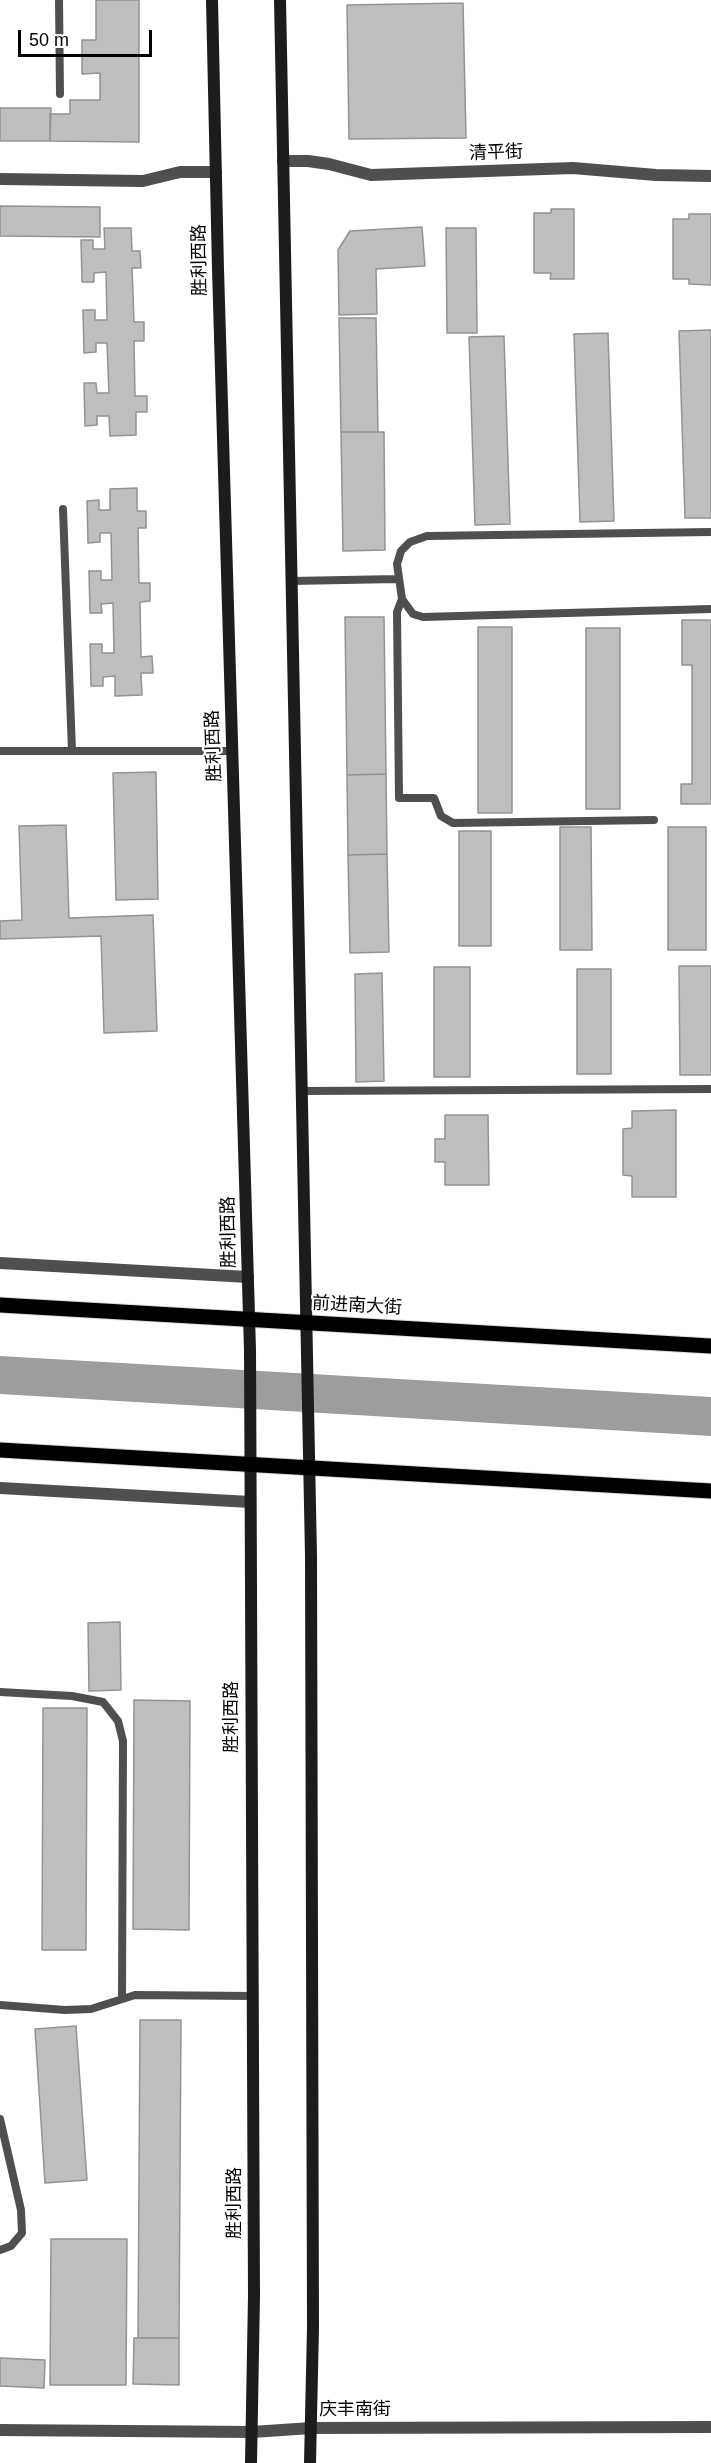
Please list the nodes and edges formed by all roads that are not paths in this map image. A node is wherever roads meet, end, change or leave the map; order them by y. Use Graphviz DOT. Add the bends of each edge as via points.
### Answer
graph roads {
  1 [pos="59,0"];
  2 [pos="212,0"];
  3 [pos="280,0"];
  4 [pos="60,94"];
  5 [pos="283,161"];
  6 [pos="216,172"];
  7 [pos="711,176"];
  8 [pos="0,179"];
  9 [pos="63,509"];
  10 [pos="711,532"];
  11 [pos="397,579"];
  12 [pos="291,581"];
  13 [pos="402,599"];
  14 [pos="711,609"];
  15 [pos="0,751"];
  16 [pos="72,751"];
  17 [pos="232,751"];
  18 [pos="654,820"];
  19 [pos="711,1089"];
  20 [pos="302,1090"];
  21 [pos="0,1263"];
  22 [pos="248,1277"];
  23 [pos="0,1305"];
  24 [pos="248,1319"];
  25 [pos="307,1323"];
  26 [pos="711,1346"];
  27 [pos="0,1449"];
  28 [pos="250,1464"];
  29 [pos="309,1468"];
  30 [pos="0,1488"];
  31 [pos="711,1491"];
  32 [pos="250,1502"];
  33 [pos="0,1692"];
  34 [pos="252,1996"];
  35 [pos="122,1999"];
  36 [pos="0,2005"];
  37 [pos="0,2119"];
  38 [pos="0,2250"];
  39 [pos="711,2427"];
  40 [pos="311,2428"];
  41 [pos="0,2430"];
  42 [pos="252,2432"];
  43 [pos="252,2463"];
  44 [pos="310,2463"];
  1 -- 4 [label="lane"];
  2 -- 6 [label="main road, 胜利西路"];
  3 -- 5 [label="main road"];
  5 -- 7 [label="street, 清平街" via="329,164 371,174 573,168"];
  5 -- 12 [label="main road"];
  6 -- 8 [label="street" via="180,172 142,181"];
  6 -- 17 [label="main road, 胜利西路"];
  9 -- 16 [label="lane"];
  10 -- 11 [label="lane" via="427,536 410,542 402,551"];
  11 -- 12 [label="lane"];
  11 -- 13 [label="lane"];
  12 -- 20 [label="main road"];
  13 -- 14 [label="lane" via="413,614 423,617"];
  13 -- 18 [label="lane" via="397,612 399,798 435,798 441,816 453,823"];
  15 -- 16 [label="lane"];
  16 -- 17 [label="lane"];
  17 -- 22 [label="main road, 胜利西路"];
  19 -- 20 [label="lane"];
  20 -- 25 [label="main road"];
  21 -- 22 [label="street"];
  22 -- 24 [label="main road, 胜利西路"];
  23 -- 24 [label="main road, 前进南大街"];
  24 -- 25 [label="main road, 前进南大街"];
  24 -- 28 [label="main road, 胜利西路"];
  25 -- 26 [label="main road, 前进南大街"];
  25 -- 29 [label="main road"];
  27 -- 28 [label="main road"];
  28 -- 29 [label="main road"];
  28 -- 32 [label="main road, 胜利西路"];
  29 -- 31 [label="main road"];
  29 -- 40 [label="main road"];
  30 -- 32 [label="street"];
  32 -- 34 [label="main road, 胜利西路"];
  33 -- 35 [label="lane" via="103,1702 118,1721 123,1741"];
  34 -- 35 [label="lane" via="135,1995"];
  34 -- 42 [label="main road, 胜利西路"];
  35 -- 36 [label="lane" via="92,2009"];
  37 -- 38 [label="lane" via="21,2210 22,2233 11,2246"];
  39 -- 40 [label="street, 庆丰南街"];
  40 -- 42 [label="street, 庆丰南街"];
  40 -- 44 [label="main road"];
  41 -- 42 [label="street, 庆丰南街"];
  42 -- 43 [label="main road, 胜利西路"];
}
